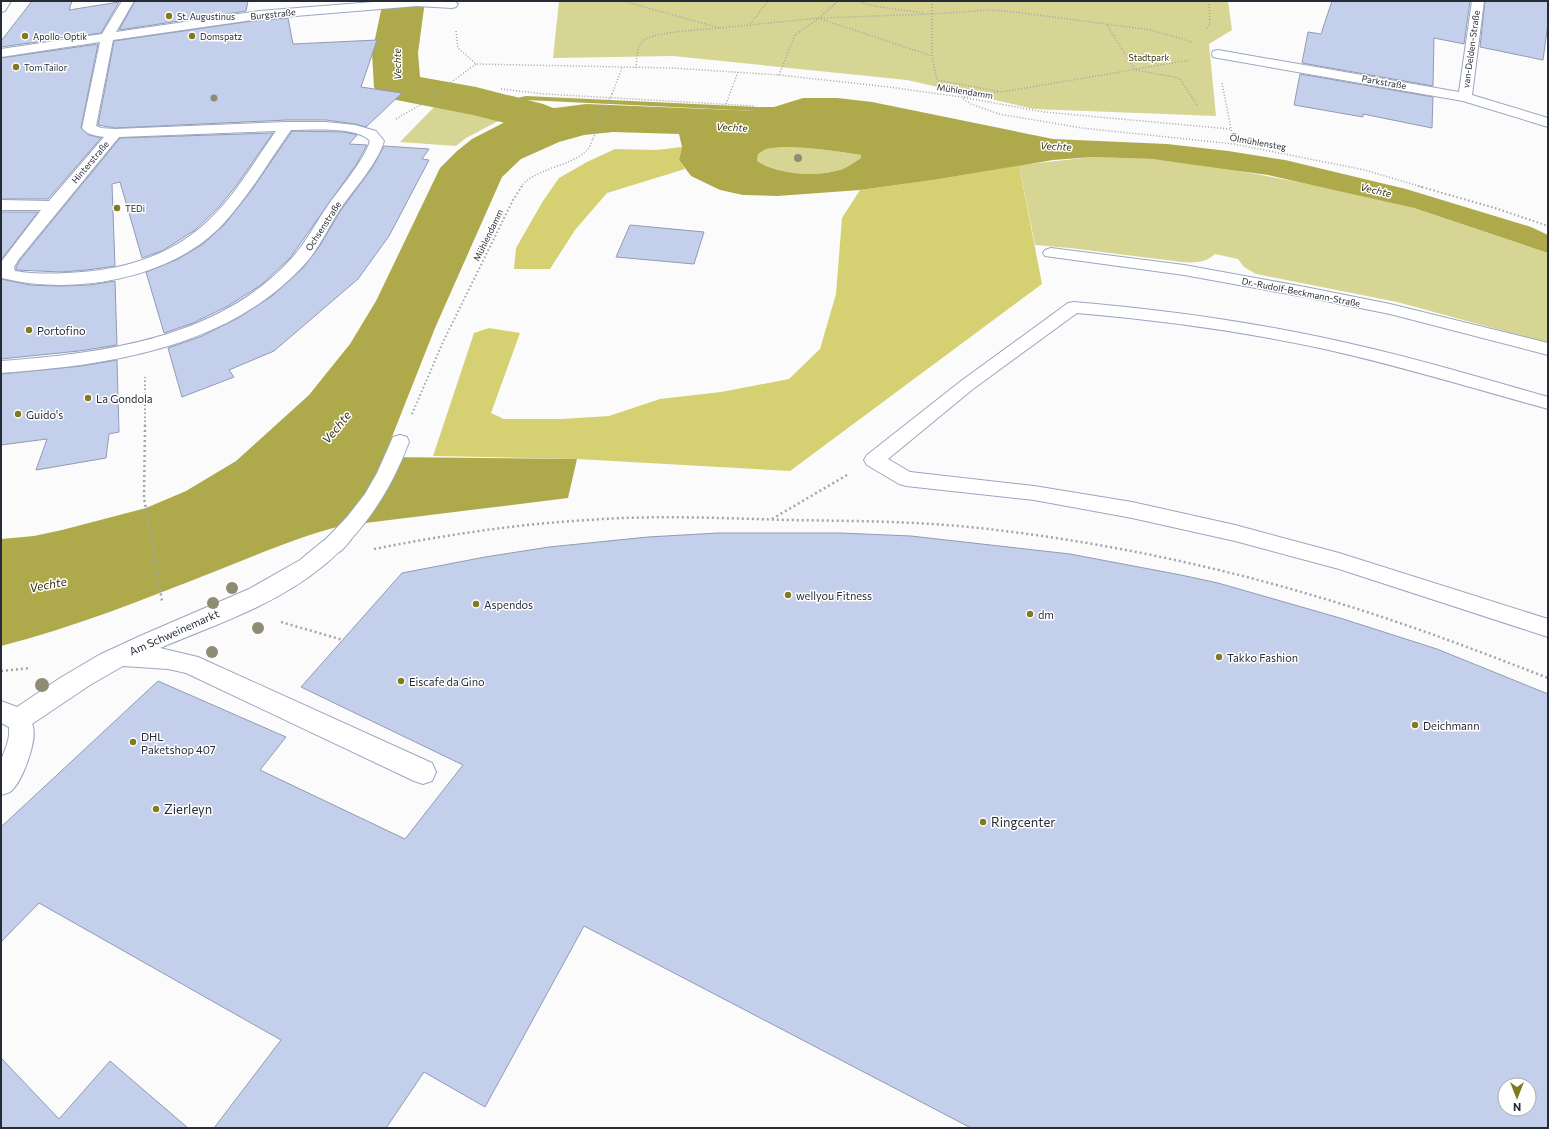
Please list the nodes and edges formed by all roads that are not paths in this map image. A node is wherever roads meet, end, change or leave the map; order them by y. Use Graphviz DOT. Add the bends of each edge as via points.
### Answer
graph roads {
  1 [pos="5,1"];
  2 [pos="128,1"];
  3 [pos="1478,1"];
  4 [pos="417,2"];
  5 [pos="452,4"];
  6 [pos="1,8"];
  7 [pos="107,37"];
  8 [pos="1,53"];
  9 [pos="1218,54"];
  10 [pos="1465,97"];
  11 [pos="1548,123"];
  12 [pos="287,126"];
  13 [pos="115,133"];
  14 [pos="1,205"];
  15 [pos="53,206"];
  16 [pos="1051,253"];
  17 [pos="1548,349"];
  18 [pos="1,367"];
  19 [pos="1548,403"];
  20 [pos="400,442"];
  21 [pos="331,547"];
  22 [pos="1548,628"];
  23 [pos="121,656"];
  24 [pos="9,716"];
  25 [pos="423,772"];
  26 [pos="1,783"];
  1 -- 6 [label="street"];
  2 -- 7 [label="street"];
  3 -- 10 [label="street, van-Delden-Straße"];
  4 -- 5 [label="street, Burgstraße"];
  4 -- 7 [label="street, Burgstraße" via="259,15"];
  7 -- 8 [label="street, Burgstraße"];
  7 -- 13 [label="street, Hinterstraße" via="89,128 98,132"];
  9 -- 10 [label="street, Parkstraße"];
  10 -- 11 [label="street, Parkstraße"];
  12 -- 13 [label="street, Ochsenstraße"];
  12 -- 15 [label="street, Hinterstraße" via="216,222 196,240 171,255 136,269 109,276 70,278 30,278 8,274 6,267 12,257"];
  12 -- 18 [label="street, Ochsenstraße" via="355,129 371,134 377,141 374,152 301,258 271,288 230,314 194,331 145,347 101,357 51,364"];
  13 -- 15 [label="street, Hinterstraße"];
  14 -- 15 [label="street"];
  16 -- 17 [label="lane, Dr.-Rudolf-Beckmann-Straße" via="1184,270 1305,292 1390,309"];
  19 -- 22 [label="lane" via="1354,350 1244,328 1139,313 1074,307 967,385 874,460 906,479 1034,493 1132,510 1235,533 1339,561"];
  20 -- 21 [label="lane" via="390,467 372,499 357,520"];
  21 -- 23 [label="street, Am Schweinemarkt" via="292,578 260,595"];
  23 -- 24 [label="street, Am Schweinemarkt"];
  23 -- 25 [label="street" via="168,659 190,664"];
  24 -- 26 [label="street, Am Schweinemarkt" via="22,729 20,749"];
}
